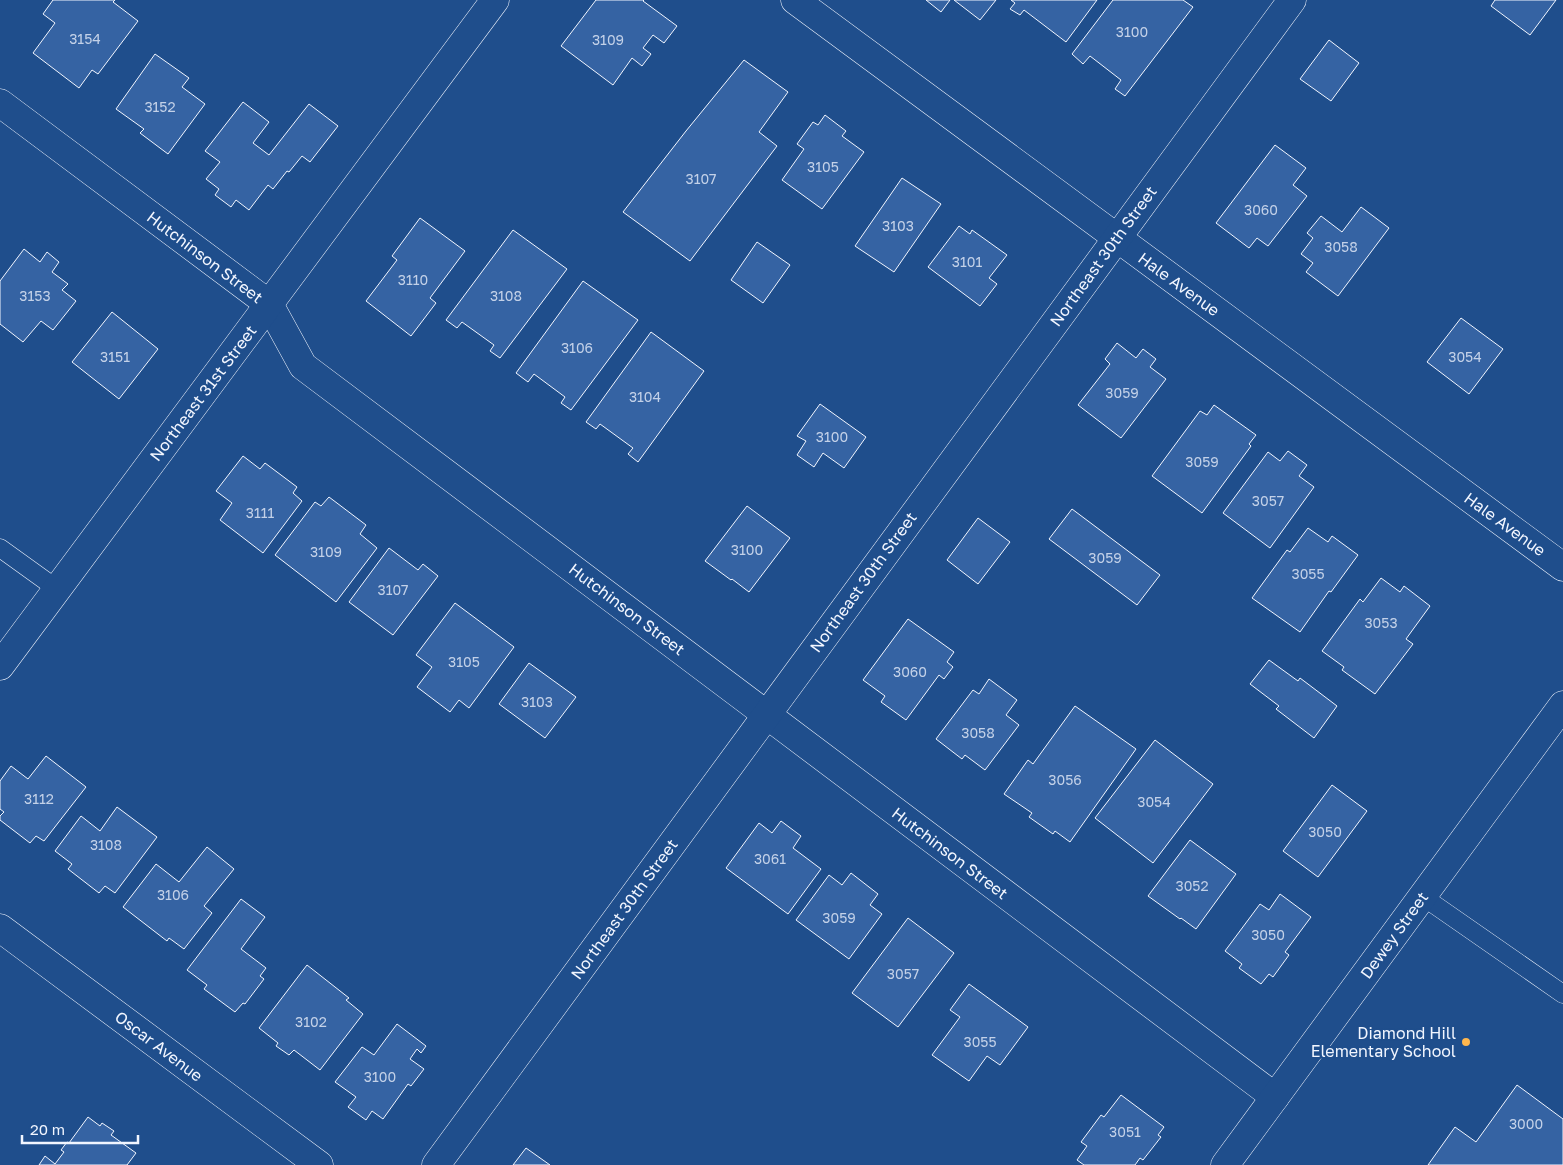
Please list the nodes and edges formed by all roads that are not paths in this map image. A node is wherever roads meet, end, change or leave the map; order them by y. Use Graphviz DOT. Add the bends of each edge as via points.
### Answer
graph roads {
  1 [pos="495,0"];
  2 [pos="795,0"];
  3 [pos="1292,0"];
  4 [pos="0,103"];
  5 [pos="1116,237"];
  6 [pos="269,304"];
  7 [pos="0,548"];
  8 [pos="1563,567"];
  9 [pos="58,589"];
  10 [pos="0,666"];
  11 [pos="1563,705"];
  12 [pos="767,714"];
  13 [pos="1422,896"];
  14 [pos="0,928"];
  15 [pos="1563,994"];
  16 [pos="1275,1097"];
  17 [pos="319,1165"];
  18 [pos="436,1165"];
  19 [pos="1225,1165"];
  1 -- 6 [label="street, Northeast 31st Street"];
  2 -- 5 [label="street, Hale Avenue"];
  3 -- 5 [label="street, Northeast 30th Street"];
  4 -- 6 [label="street, Hutchinson Street"];
  5 -- 8 [label="street, Hale Avenue"];
  5 -- 12 [label="street, Northeast 30th Street"];
  6 -- 9 [label="street, Northeast 31st Street"];
  6 -- 12 [label="street, Hutchinson Street" via="303,366"];
  7 -- 9 [label="lane"];
  9 -- 10 [label="street, Northeast 31st Street"];
  11 -- 13 [label="street, Dewey Street"];
  12 -- 16 [label="street, Hutchinson Street"];
  12 -- 18 [label="street, Northeast 30th Street"];
  13 -- 15 [label="lane"];
  13 -- 16 [label="street, Dewey Street"];
  14 -- 17 [label="street, Oscar Avenue"];
  16 -- 19 [label="street, Dewey Street"];
}
